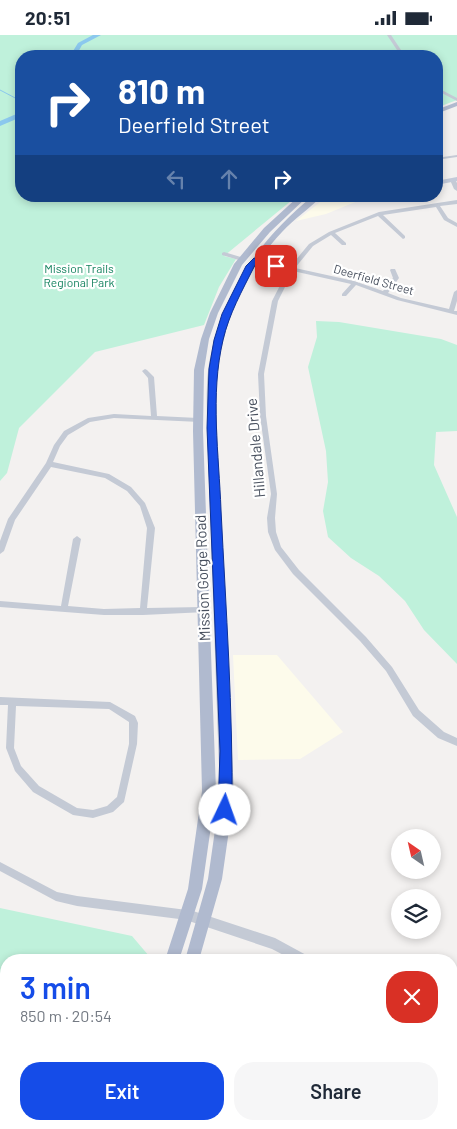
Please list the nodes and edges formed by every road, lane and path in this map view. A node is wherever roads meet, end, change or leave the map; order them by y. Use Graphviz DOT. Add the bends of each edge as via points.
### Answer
graph roads {
  1 [pos="389,35"];
  2 [pos="399,50"];
  3 [pos="443,93"];
  4 [pos="457,102"];
  5 [pos="443,109"];
  6 [pos="457,111"];
  7 [pos="443,116"];
  8 [pos="457,156"];
  9 [pos="443,158"];
  10 [pos="455,179"];
  11 [pos="457,189"];
  12 [pos="296,202"];
  13 [pos="310,202"];
  14 [pos="457,202"];
  15 [pos="437,205"];
  16 [pos="380,214"];
  17 [pos="457,225"];
  18 [pos="331,233"];
  19 [pos="403,237"];
  20 [pos="344,244"];
  21 [pos="224,255"];
  22 [pos="248,260"];
  23 [pos="291,269"];
  24 [pos="393,270"];
  25 [pos="355,283"];
  26 [pos="457,292"];
  27 [pos="384,294"];
  28 [pos="344,295"];
  29 [pos="454,312"];
  30 [pos="145,371"];
  31 [pos="154,417"];
  32 [pos="198,420"];
  33 [pos="49,464"];
  34 [pos="76,539"];
  35 [pos="0,551"];
  36 [pos="0,604"];
  37 [pos="64,607"];
  38 [pos="203,610"];
  39 [pos="143,612"];
  40 [pos="0,701"];
  41 [pos="12,702"];
  42 [pos="457,742"];
  43 [pos="0,866"];
  44 [pos="187,915"];
  45 [pos="205,920"];
  46 [pos="174,954"];
  47 [pos="194,954"];
  48 [pos="293,954"];
  1 -- 2 [label="street"];
  3 -- 4 [label="street"];
  4 -- 5 [label="main road"];
  6 -- 7 [label="main road"];
  8 -- 9 [label="street"];
  10 -- 11 [label="street"];
  12 -- 22 [label="main road, Mission Gorge Road" via="267,230"];
  13 -- 22 [label="main road, Mission Gorge Road"];
  14 -- 15 [label="street, Hillandale Drive"];
  15 -- 16 [label="street, Hillandale Drive"];
  15 -- 17 [label="street" via="446,219"];
  16 -- 18 [label="street, Hillandale Drive"];
  16 -- 19 [label="street"];
  18 -- 20 [label="street"];
  18 -- 23 [label="street, Hillandale Drive" via="311,245"];
  21 -- 22 [label="street, Deerfield Street"];
  22 -- 23 [label="street, Deerfield Street"];
  22 -- 32 [label="main road, Mission Gorge Road" via="228,283 205,339 199,370"];
  22 -- 45 [label="main road, Mission Gorge Road" via="227,314 213,369 212,428 226,795 223,841"];
  23 -- 25 [label="street, Deerfield Street"];
  23 -- 42 [label="street, Hillandale Drive" via="275,301 262,374 263,416 274,494 270,519 272,532 278,548 296,572 389,669 416,713 441,735"];
  24 -- 27 [label="street" via="396,278"];
  25 -- 27 [label="street, Deerfield Street"];
  25 -- 28 [label="street"];
  26 -- 29 [label="street"];
  27 -- 29 [label="street, Deerfield Street"];
  30 -- 31 [label="street" via="151,377"];
  31 -- 32 [label="street"];
  31 -- 33 [label="street" via="101,417 77,425 56,445"];
  32 -- 38 [label="main road, Mission Gorge Road"];
  33 -- 35 [label="street" via="12,519"];
  33 -- 39 [label="street" via="107,476 129,489 143,505 151,528"];
  34 -- 37 [label="street"];
  36 -- 37 [label="street"];
  37 -- 39 [label="street"];
  38 -- 39 [label="street"];
  38 -- 44 [label="main road, Mission Gorge Road" via="209,791 195,889"];
  40 -- 41 [label="street"];
  41 -- 41 [label="street" via="10,748 18,768 36,789 76,812 94,814 110,809 121,799 134,744 132,719 110,706"];
  43 -- 44 [label="street" via="56,895 77,901"];
  44 -- 45 [label="street"];
  44 -- 46 [label="main road, Mission Gorge Road"];
  45 -- 47 [label="main road, Mission Gorge Road"];
  45 -- 48 [label="street" via="275,944"];
}
